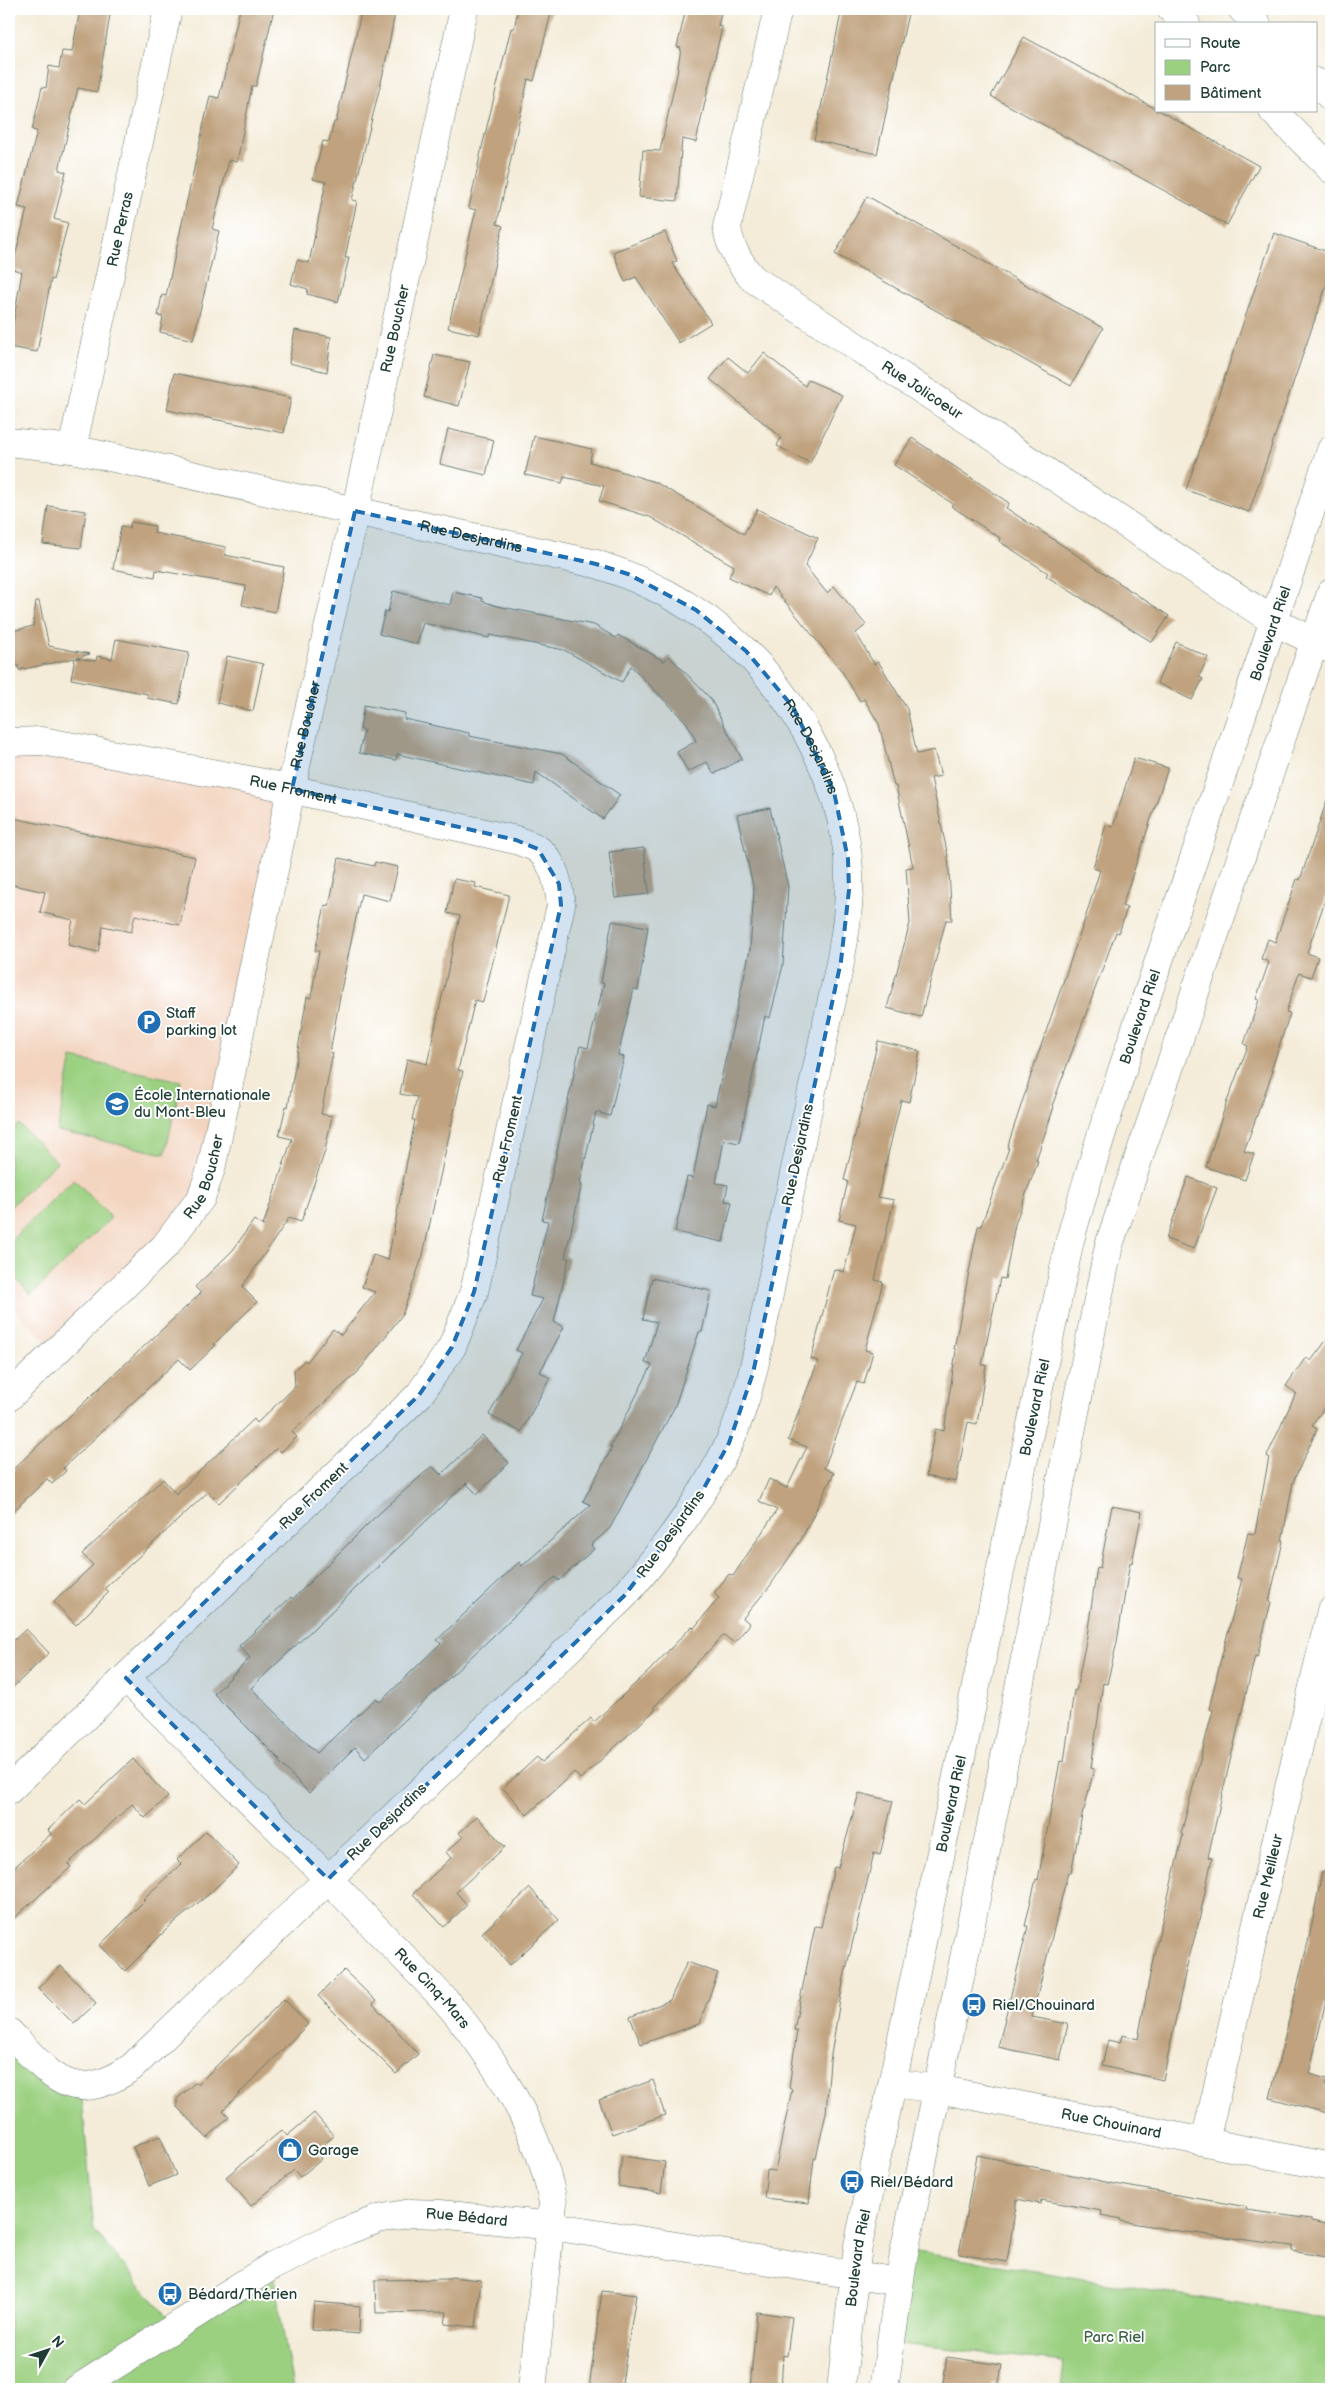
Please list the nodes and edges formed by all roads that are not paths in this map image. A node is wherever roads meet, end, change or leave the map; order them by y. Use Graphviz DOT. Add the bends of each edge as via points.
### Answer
graph roads {
  1 [pos="168,9"];
  2 [pos="464,9"];
  3 [pos="778,9"];
  4 [pos="1171,9"];
  5 [pos="1242,9"];
  6 [pos="1184,22"];
  7 [pos="1255,22"];
  8 [pos="1318,84"];
  9 [pos="1331,97"];
  10 [pos="1274,112"];
  11 [pos="1331,169"];
  12 [pos="9,442"];
  13 [pos="72,449"];
  14 [pos="1331,450"];
  15 [pos="355,511"];
  16 [pos="1331,593"];
  17 [pos="1275,622"];
  18 [pos="1323,646"];
  19 [pos="9,742"];
  20 [pos="292,789"];
  21 [pos="1054,1309"];
  22 [pos="1093,1319"];
  23 [pos="9,1397"];
  24 [pos="1331,1610"];
  25 [pos="126,1678"];
  26 [pos="9,1790"];
  27 [pos="328,1879"];
  28 [pos="9,2032"];
  29 [pos="893,2083"];
  30 [pos="938,2089"];
  31 [pos="1205,2141"];
  32 [pos="1331,2167"];
  33 [pos="552,2226"];
  34 [pos="853,2275"];
  35 [pos="899,2282"];
  36 [pos="77,2389"];
  37 [pos="532,2389"];
  38 [pos="841,2389"];
  39 [pos="884,2389"];
  1 -- 13 [label="street, Rue Perras"];
  2 -- 15 [label="street, Rue Boucher"];
  3 -- 17 [label="street, Rue Jolicoeur" via="727,227 729,243 743,267 764,287"];
  4 -- 6 [label="street"];
  5 -- 7 [label="street"];
  8 -- 9 [label="street"];
  10 -- 11 [label="street"];
  12 -- 13 [label="street, Rue Desjardins"];
  13 -- 15 [label="street, Rue Desjardins"];
  14 -- 17 [label="street, Boulevard Riel"];
  15 -- 20 [label="street, Rue Boucher"];
  15 -- 27 [label="street, Rue Desjardins" via="596,564 661,589 721,629 770,676 810,737 844,824 849,890 841,961 753,1373 729,1442 689,1512 624,1596"];
  16 -- 18 [label="street"];
  17 -- 18 [label="street, Rue Jolicoeur"];
  17 -- 21 [label="street, Boulevard Riel" via="1091,1164"];
  18 -- 22 [label="street" via="1131,1175 1109,1245"];
  19 -- 20 [label="street, Rue Froment" via="42,741"];
  20 -- 23 [label="street, Rue Boucher" via="211,1170 200,1198 165,1246"];
  20 -- 25 [label="street, Rue Froment" via="516,840 538,849 551,864 559,884 561,905 474,1292 452,1347 418,1394"];
  21 -- 22 [label="street"];
  21 -- 29 [label="street, Boulevard Riel"];
  22 -- 30 [label="street"];
  24 -- 31 [label="street, Rue Meilleur"];
  25 -- 26 [label="street, Rue Froment"];
  25 -- 27 [label="street, Rue Cinq-Mars"];
  27 -- 28 [label="street, Rue Desjardins" via="132,2067 101,2085 81,2087 62,2082"];
  27 -- 33 [label="street, Rue Cinq-Mars" via="468,2027 507,2086 526,2122 549,2181 553,2203"];
  29 -- 30 [label="street, Rue Chouinard"];
  29 -- 34 [label="street, Boulevard Riel"];
  30 -- 31 [label="street, Rue Chouinard"];
  30 -- 35 [label="street"];
  31 -- 32 [label="street, Rue Chouinard"];
  33 -- 34 [label="street, Rue Bédard"];
  33 -- 36 [label="street, Rue Bédard" via="430,2214 378,2220 310,2246 272,2266"];
  33 -- 37 [label="street, Rue Cinq-Mars"];
  34 -- 35 [label="street, Rue Bédard"];
  34 -- 38 [label="street, Boulevard Riel"];
  35 -- 39 [label="street"];
}
